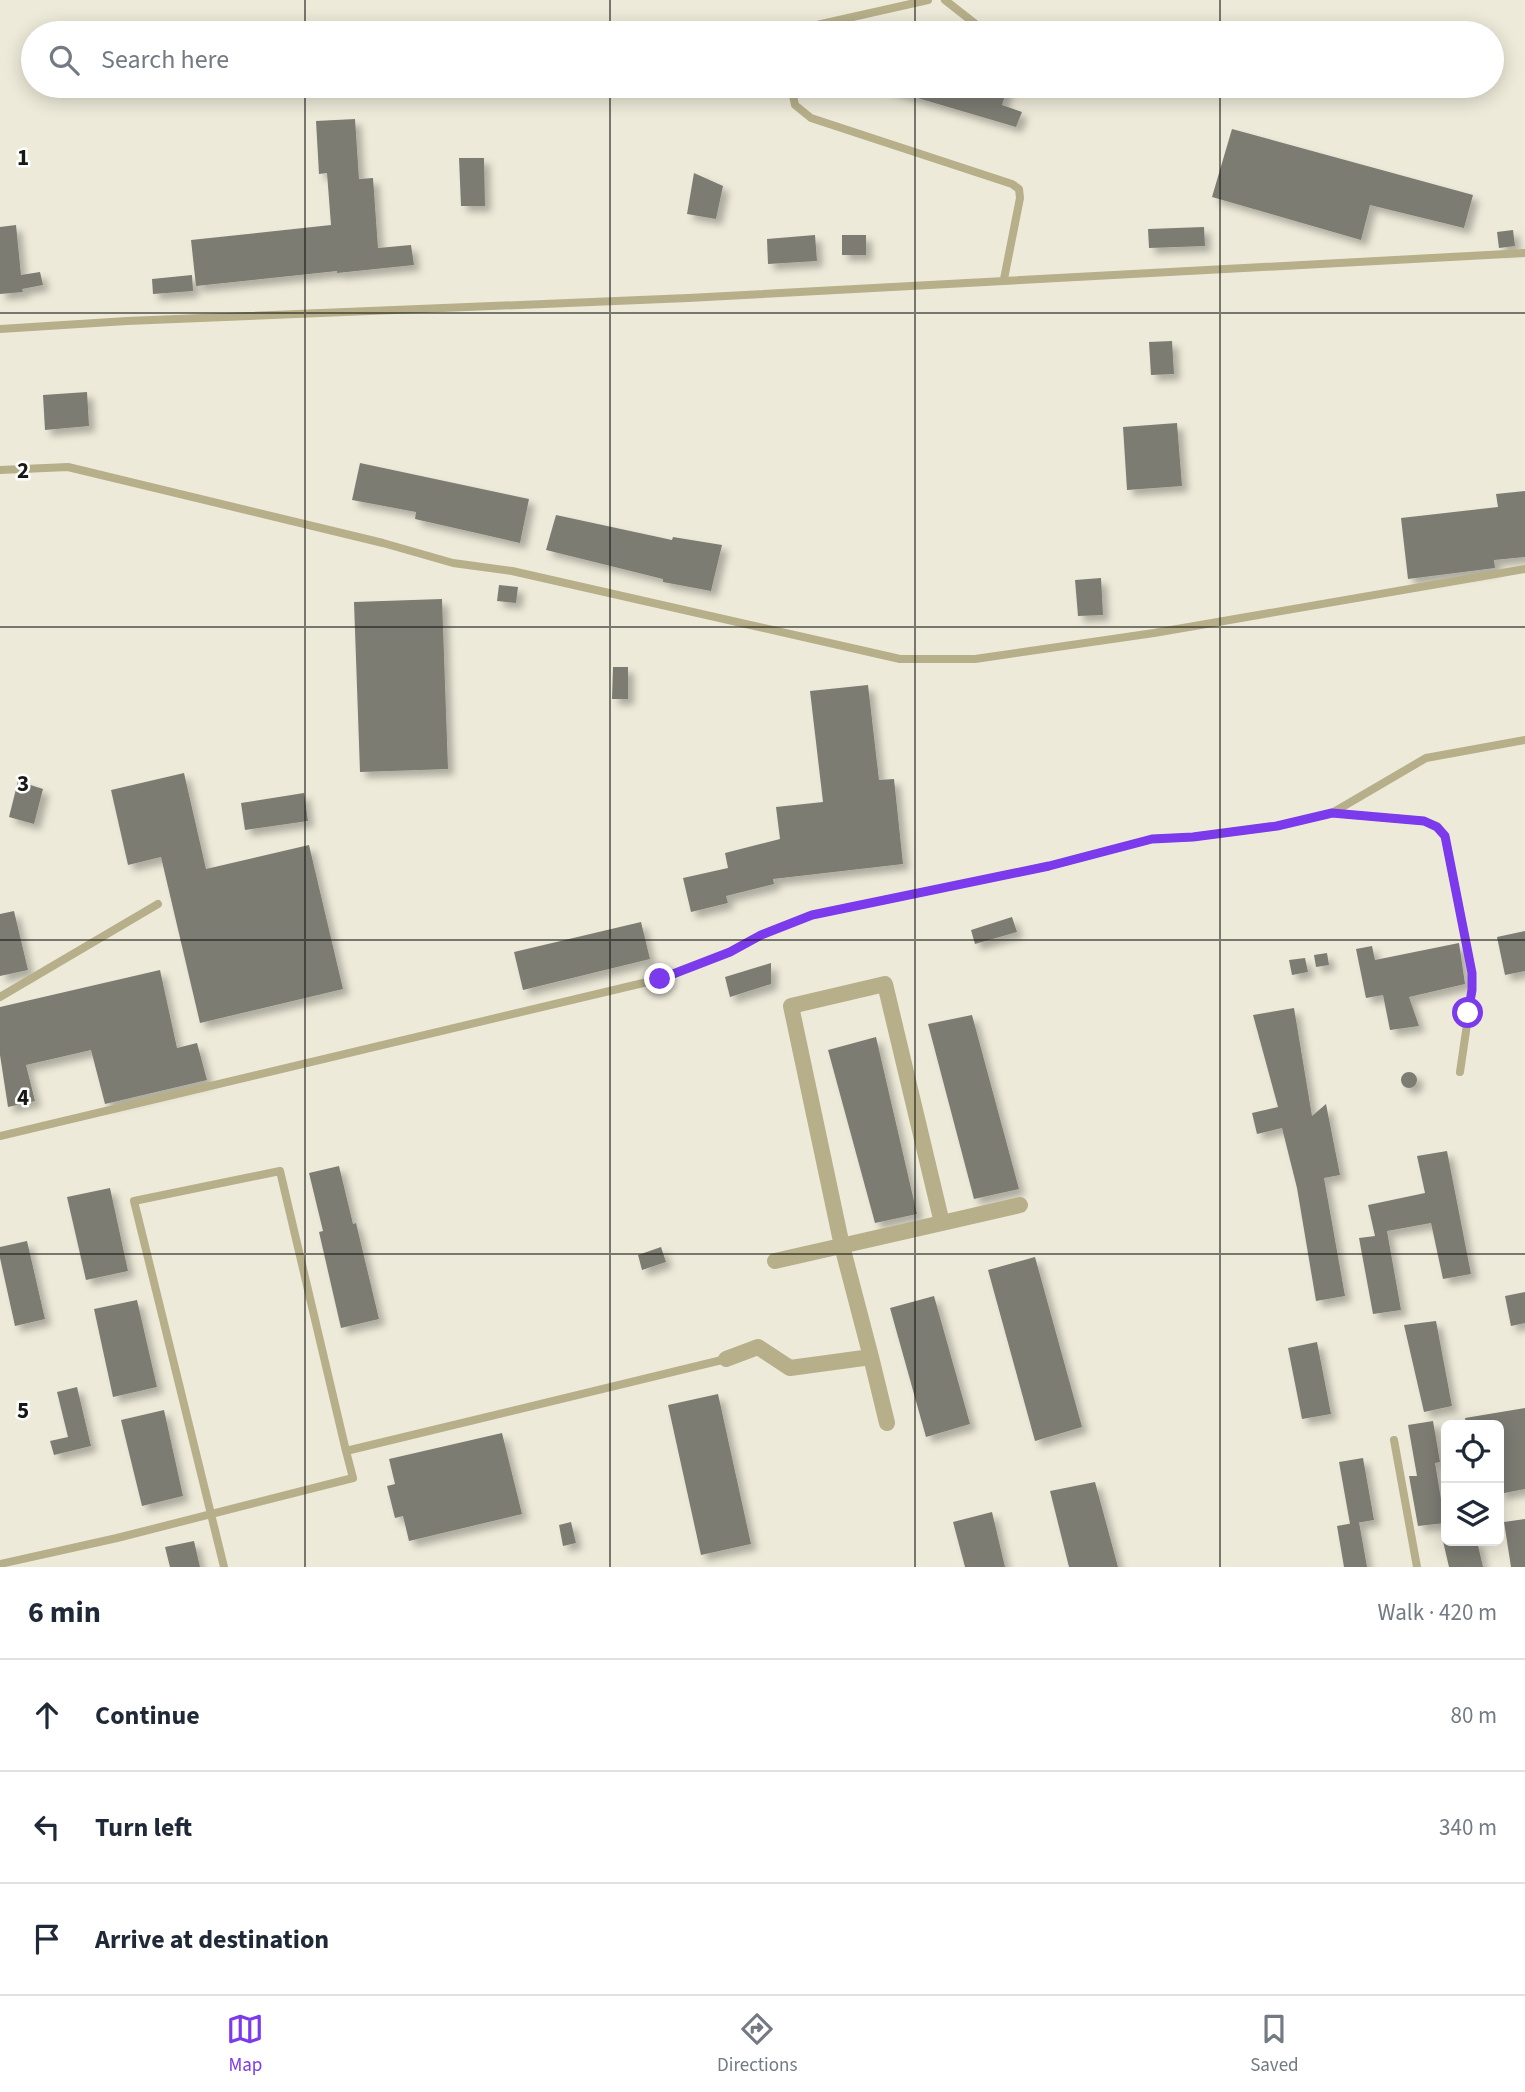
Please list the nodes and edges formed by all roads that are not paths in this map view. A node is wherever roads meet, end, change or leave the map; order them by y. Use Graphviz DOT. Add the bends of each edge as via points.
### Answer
graph roads {
  1 [pos="928,0"];
  2 [pos="945,0"];
  3 [pos="835,21"];
  4 [pos="972,21"];
  5 [pos="794,98"];
  6 [pos="1525,253"];
  7 [pos="1004,279"];
  8 [pos="0,329"];
  9 [pos="0,470"];
  10 [pos="1525,569"];
  11 [pos="1525,740"];
  12 [pos="1332,813"];
  13 [pos="158,904"];
  14 [pos="0,998"];
  15 [pos="1460,1072"];
  16 [pos="0,1136"];
  17 [pos="1020,1205"];
  18 [pos="942,1223"];
  19 [pos="842,1246"];
  20 [pos="775,1261"];
  21 [pos="871,1357"];
  22 [pos="726,1359"];
  23 [pos="887,1423"];
  24 [pos="1394,1440"];
  25 [pos="346,1451"];
  26 [pos="211,1514"];
  27 [pos="0,1564"];
  28 [pos="224,1567"];
  29 [pos="1417,1567"];
  1 -- 3 [label="lane"];
  2 -- 4 [label="lane"];
  5 -- 7 [label="lane" via="811,118 1019,189"];
  6 -- 7 [label="lane"];
  7 -- 8 [label="lane"];
  9 -- 10 [label="lane" via="68,467 453,563 512,571 900,659 989,657"];
  11 -- 12 [label="lane" via="1426,758"];
  12 -- 15 [label="lane" via="1424,821 1445,836 1472,973"];
  12 -- 16 [label="lane" via="1265,827 1152,839 1049,866 812,915 660,979"];
  13 -- 14 [label="lane"];
  17 -- 18 [label="street"];
  18 -- 19 [label="street"];
  18 -- 19 [label="street" via="886,984 872,987 791,1006"];
  19 -- 20 [label="street"];
  19 -- 21 [label="street"];
  21 -- 22 [label="street" via="790,1368 758,1348"];
  21 -- 23 [label="street"];
  22 -- 25 [label="lane"];
  24 -- 29 [label="lane"];
  25 -- 26 [label="lane" via="353,1478"];
  25 -- 26 [label="lane" via="279,1171 134,1201"];
  26 -- 27 [label="lane"];
  26 -- 28 [label="lane"];
}
